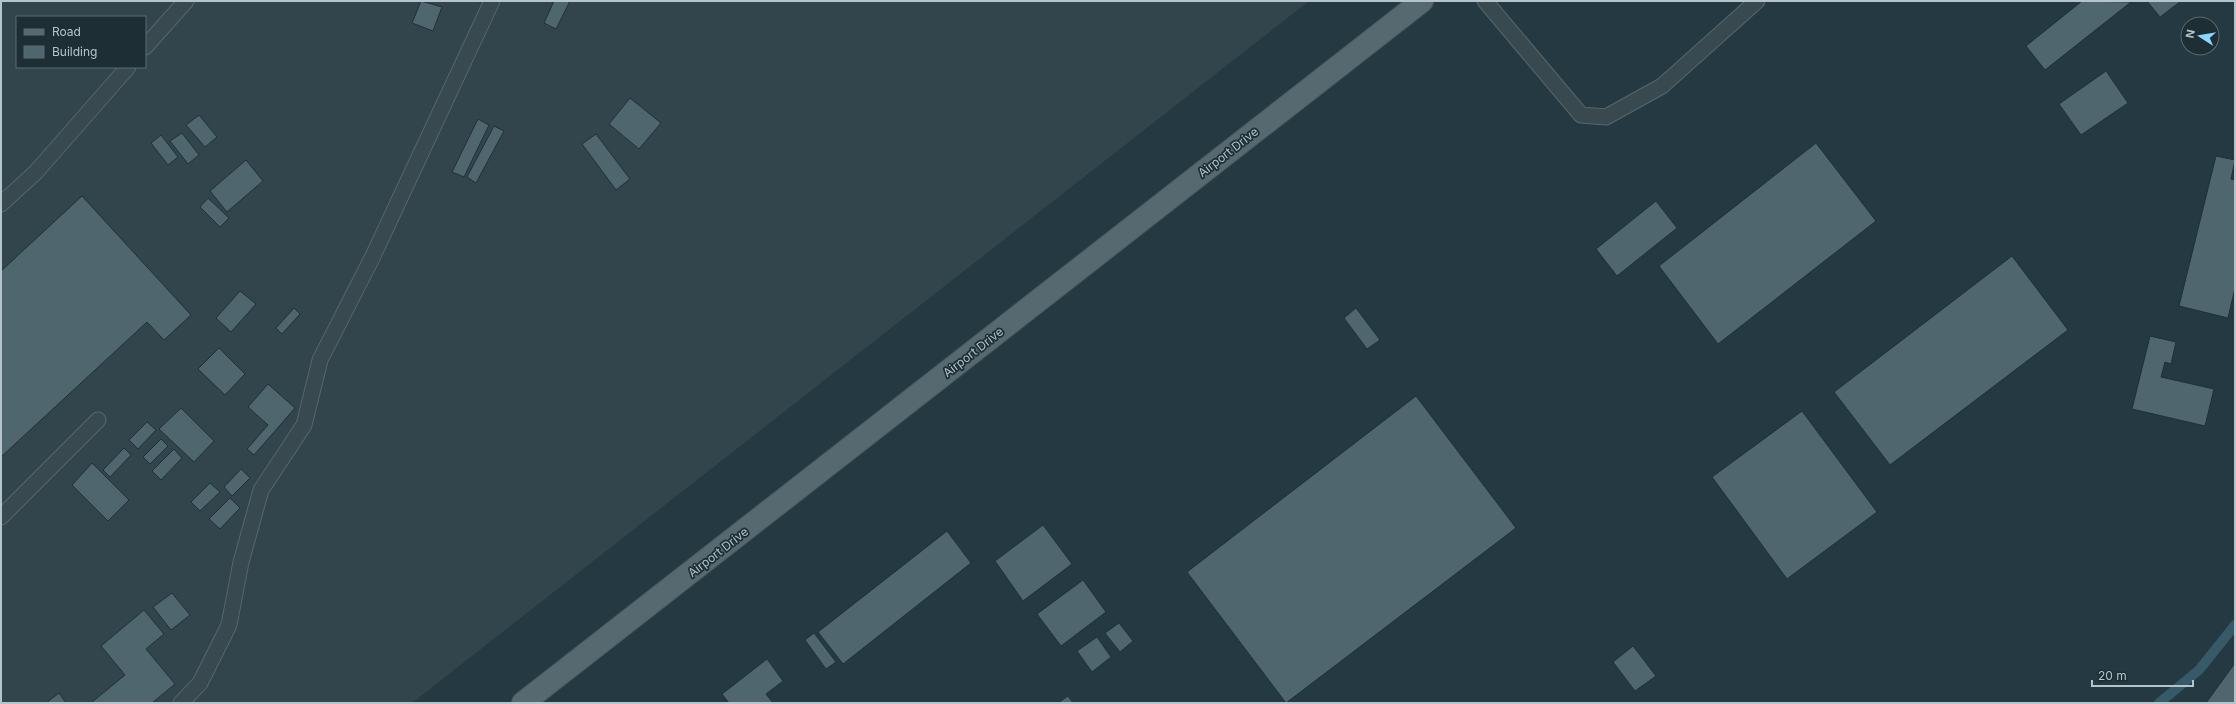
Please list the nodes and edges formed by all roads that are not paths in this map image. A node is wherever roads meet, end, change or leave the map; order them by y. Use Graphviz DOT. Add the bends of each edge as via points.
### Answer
graph roads {
  1 [pos="186,1"];
  2 [pos="492,1"];
  3 [pos="1422,1"];
  4 [pos="1485,1"];
  5 [pos="1757,1"];
  6 [pos="146,46"];
  7 [pos="127,68"];
  8 [pos="1,204"];
  9 [pos="98,420"];
  10 [pos="1,517"];
  11 [pos="181,703"];
  12 [pos="523,703"];
  1 -- 6 [label="lane"];
  2 -- 11 [label="lane" via="373,256 320,360 304,425 261,490 241,562 229,625 200,683"];
  3 -- 12 [label="main road, Airport Drive"];
  4 -- 5 [label="lane" via="1581,115 1606,117 1662,86"];
  7 -- 8 [label="lane" via="36,172"];
  9 -- 10 [label="lane"];
}
